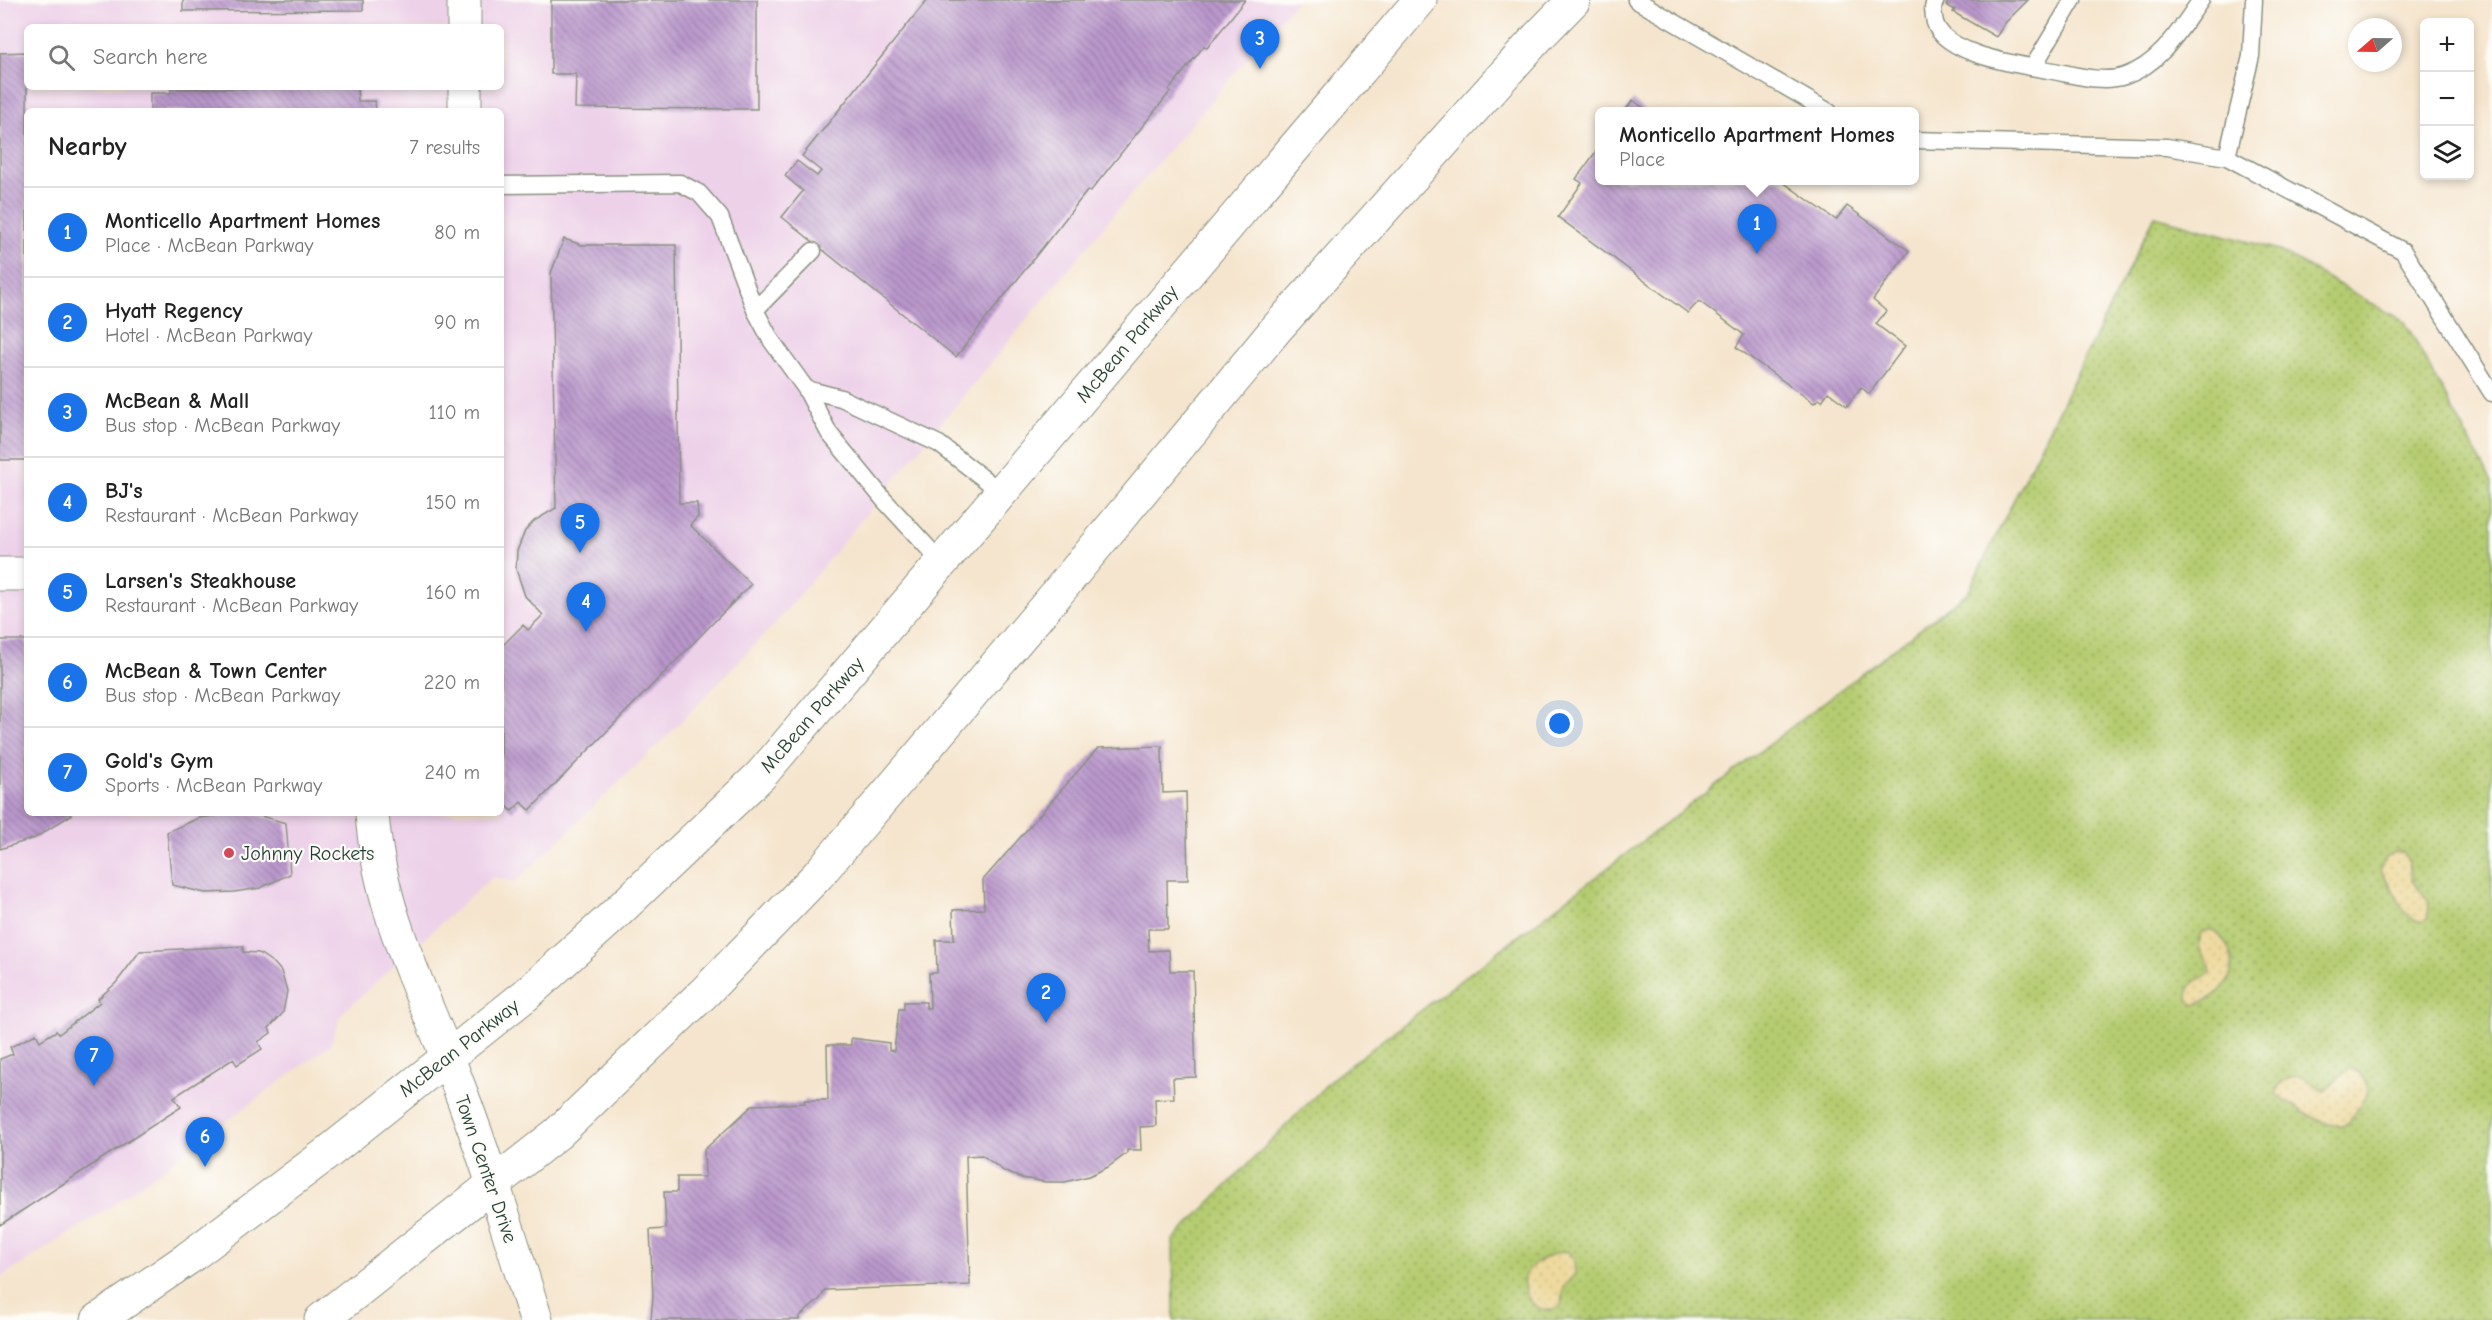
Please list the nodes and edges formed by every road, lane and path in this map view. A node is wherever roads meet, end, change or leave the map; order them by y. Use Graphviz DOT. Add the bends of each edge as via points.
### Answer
graph roads {
  1 [pos="464,0"];
  2 [pos="1420,0"];
  3 [pos="1574,0"];
  4 [pos="1636,0"];
  5 [pos="1936,0"];
  6 [pos="2073,0"];
  7 [pos="2201,0"];
  8 [pos="2254,0"];
  9 [pos="464,24"];
  10 [pos="2033,67"];
  11 [pos="465,90"];
  12 [pos="1822,107"];
  13 [pos="465,108"];
  14 [pos="1919,140"];
  15 [pos="2227,157"];
  16 [pos="504,185"];
  17 [pos="813,251"];
  18 [pos="754,310"];
  19 [pos="806,389"];
  20 [pos="2492,393"];
  21 [pos="1001,492"];
  22 [pos="943,564"];
  23 [pos="0,574"];
  24 [pos="24,574"];
  25 [pos="372,816"];
  26 [pos="447,1058"];
  27 [pos="492,1186"];
  28 [pos="98,1320"];
  29 [pos="321,1320"];
  30 [pos="536,1320"];
  1 -- 9 [label="main road"];
  2 -- 21 [label="main road, McBean Parkway"];
  3 -- 27 [label="main road" via="1277,328 818,875 707,990 558,1133"];
  4 -- 12 [label="lane"];
  5 -- 10 [label="lane" via="1934,22 1943,36 1966,50"];
  6 -- 10 [label="lane"];
  7 -- 10 [label="lane" via="2158,58 2124,76 2098,79"];
  8 -- 15 [label="lane" via="2251,56"];
  11 -- 13 [label="main road"];
  14 -- 15 [label="lane" via="2167,147"];
  15 -- 20 [label="lane" via="2403,251"];
  16 -- 18 [label="lane" via="680,183 699,193 720,217"];
  17 -- 18 [label="lane"];
  18 -- 19 [label="lane"];
  19 -- 21 [label="lane" via="841,398 939,444"];
  19 -- 22 [label="lane" via="829,433"];
  21 -- 22 [label="main road, McBean Parkway"];
  22 -- 26 [label="main road, McBean Parkway" via="761,775 610,920"];
  23 -- 24 [label="main road"];
  25 -- 26 [label="main road, Town Center Drive" via="389,913"];
  26 -- 27 [label="main road, Town Center Drive"];
  26 -- 28 [label="main road, McBean Parkway" via="307,1169"];
  27 -- 29 [label="main road"];
  27 -- 30 [label="main road, Town Center Drive"];
}
